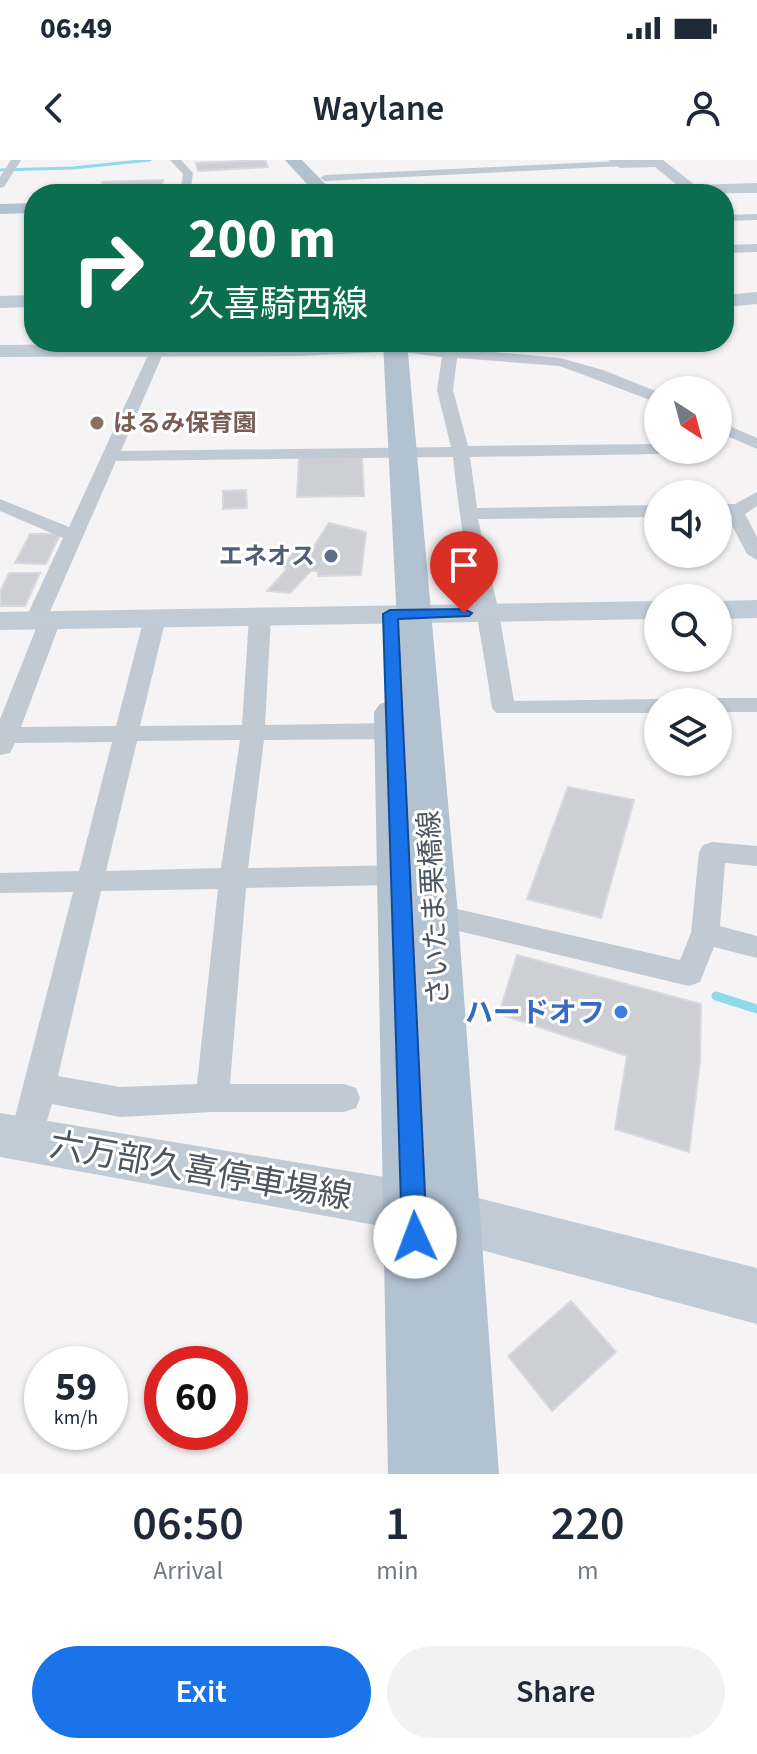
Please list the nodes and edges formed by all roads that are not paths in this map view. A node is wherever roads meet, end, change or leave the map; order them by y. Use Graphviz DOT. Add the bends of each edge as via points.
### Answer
graph roads {
  1 [pos="16,160"];
  2 [pos="175,160"];
  3 [pos="293,160"];
  4 [pos="306,160"];
  5 [pos="436,160"];
  6 [pos="617,162"];
  7 [pos="446,173"];
  8 [pos="186,184"];
  9 [pos="323,184"];
  10 [pos="324,184"];
  11 [pos="344,184"];
  12 [pos="453,184"];
  13 [pos="685,184"];
  14 [pos="0,185"];
  15 [pos="734,188"];
  16 [pos="757,188"];
  17 [pos="24,208"];
  18 [pos="0,209"];
  19 [pos="757,217"];
  20 [pos="734,218"];
  21 [pos="735,239"];
  22 [pos="751,248"];
  23 [pos="734,287"];
  24 [pos="757,287"];
  25 [pos="757,298"];
  26 [pos="734,300"];
  27 [pos="24,301"];
  28 [pos="0,302"];
  29 [pos="24,350"];
  30 [pos="0,351"];
  31 [pos="158,352"];
  32 [pos="391,352"];
  33 [pos="443,352"];
  34 [pos="450,353"];
  35 [pos="644,392"];
  36 [pos="732,433"];
  37 [pos="757,446"];
  38 [pos="732,448"];
  39 [pos="644,449"];
  40 [pos="393,452"];
  41 [pos="461,452"];
  42 [pos="111,456"];
  43 [pos="757,497"];
  44 [pos="0,504"];
  45 [pos="732,510"];
  46 [pos="644,511"];
  47 [pos="468,514"];
  48 [pos="732,519"];
  49 [pos="72,535"];
  50 [pos="757,554"];
  51 [pos="757,609"];
  52 [pos="644,610"];
  53 [pos="732,610"];
  54 [pos="489,613"];
  55 [pos="402,614"];
  56 [pos="260,617"];
  57 [pos="155,618"];
  58 [pos="43,620"];
  59 [pos="0,621"];
  60 [pos="732,705"];
  61 [pos="757,705"];
  62 [pos="644,706"];
  63 [pos="394,731"];
  64 [pos="253,733"];
  65 [pos="126,734"];
  66 [pos="2,740"];
  67 [pos="757,856"];
  68 [pos="400,875"];
  69 [pos="233,878"];
  70 [pos="90,881"];
  71 [pos="0,883"];
  72 [pos="435,915"];
  73 [pos="705,933"];
  74 [pos="757,947"];
  75 [pos="39,1087"];
  76 [pos="212,1098"];
  77 [pos="344,1098"];
  78 [pos="13,1137"];
  79 [pos="431,1211"];
  80 [pos="757,1296"];
  81 [pos="422,1474"];
  82 [pos="465,1474"];
  1 -- 14 [label="street"];
  2 -- 8 [label="street" via="188,173"];
  3 -- 9 [label="main road"];
  4 -- 10 [label="main road"];
  5 -- 7 [label="street"];
  6 -- 7 [label="street"];
  6 -- 13 [label="street" via="658,163"];
  7 -- 11 [label="street"];
  7 -- 12 [label="street"];
  15 -- 16 [label="street"];
  17 -- 18 [label="main road"];
  19 -- 20 [label="street"];
  21 -- 22 [label="street"];
  23 -- 24 [label="street"];
  25 -- 26 [label="street"];
  27 -- 28 [label="street"];
  29 -- 30 [label="street"];
  31 -- 42 [label="street"];
  32 -- 40 [label="main road, さいたま栗橋線"];
  33 -- 34 [label="street"];
  34 -- 35 [label="street" via="560,362"];
  34 -- 41 [label="street" via="445,390"];
  36 -- 37 [label="street"];
  37 -- 38 [label="street"];
  39 -- 41 [label="street"];
  40 -- 41 [label="street"];
  40 -- 42 [label="street"];
  40 -- 55 [label="main road, さいたま栗橋線"];
  41 -- 47 [label="street"];
  42 -- 49 [label="street"];
  43 -- 45 [label="street"];
  44 -- 49 [label="street"];
  46 -- 47 [label="street"];
  47 -- 54 [label="street"];
  48 -- 50 [label="street"];
  49 -- 58 [label="street"];
  51 -- 53 [label="street"];
  52 -- 54 [label="street"];
  54 -- 55 [label="street"];
  54 -- 62 [label="street" via="504,708"];
  55 -- 56 [label="street"];
  55 -- 63 [label="main road, さいたま栗橋線"];
  55 -- 72 [label="main road, さいたま栗橋線"];
  56 -- 57 [label="street"];
  56 -- 64 [label="street"];
  57 -- 58 [label="street"];
  57 -- 65 [label="street"];
  58 -- 59 [label="street"];
  58 -- 66 [label="street"];
  60 -- 61 [label="street"];
  63 -- 64 [label="street"];
  63 -- 68 [label="main road, さいたま栗橋線"];
  64 -- 65 [label="street"];
  64 -- 69 [label="street"];
  65 -- 66 [label="street"];
  65 -- 70 [label="street"];
  67 -- 73 [label="street" via="712,852"];
  68 -- 69 [label="street"];
  68 -- 72 [label="street"];
  68 -- 79 [label="main road, さいたま栗橋線"];
  69 -- 70 [label="street"];
  69 -- 76 [label="street"];
  70 -- 71 [label="street"];
  70 -- 75 [label="street"];
  72 -- 73 [label="street" via="689,974"];
  72 -- 79 [label="main road, さいたま栗橋線"];
  73 -- 74 [label="street"];
  75 -- 76 [label="street" via="120,1102"];
  75 -- 78 [label="street"];
  76 -- 77 [label="street"];
  78 -- 79 [label="street, 六万部久喜停車場線"];
  79 -- 80 [label="street, 六万部久喜停車場線"];
  79 -- 81 [label="main road, さいたま栗橋線"];
  79 -- 82 [label="main road, さいたま栗橋線"];
}
